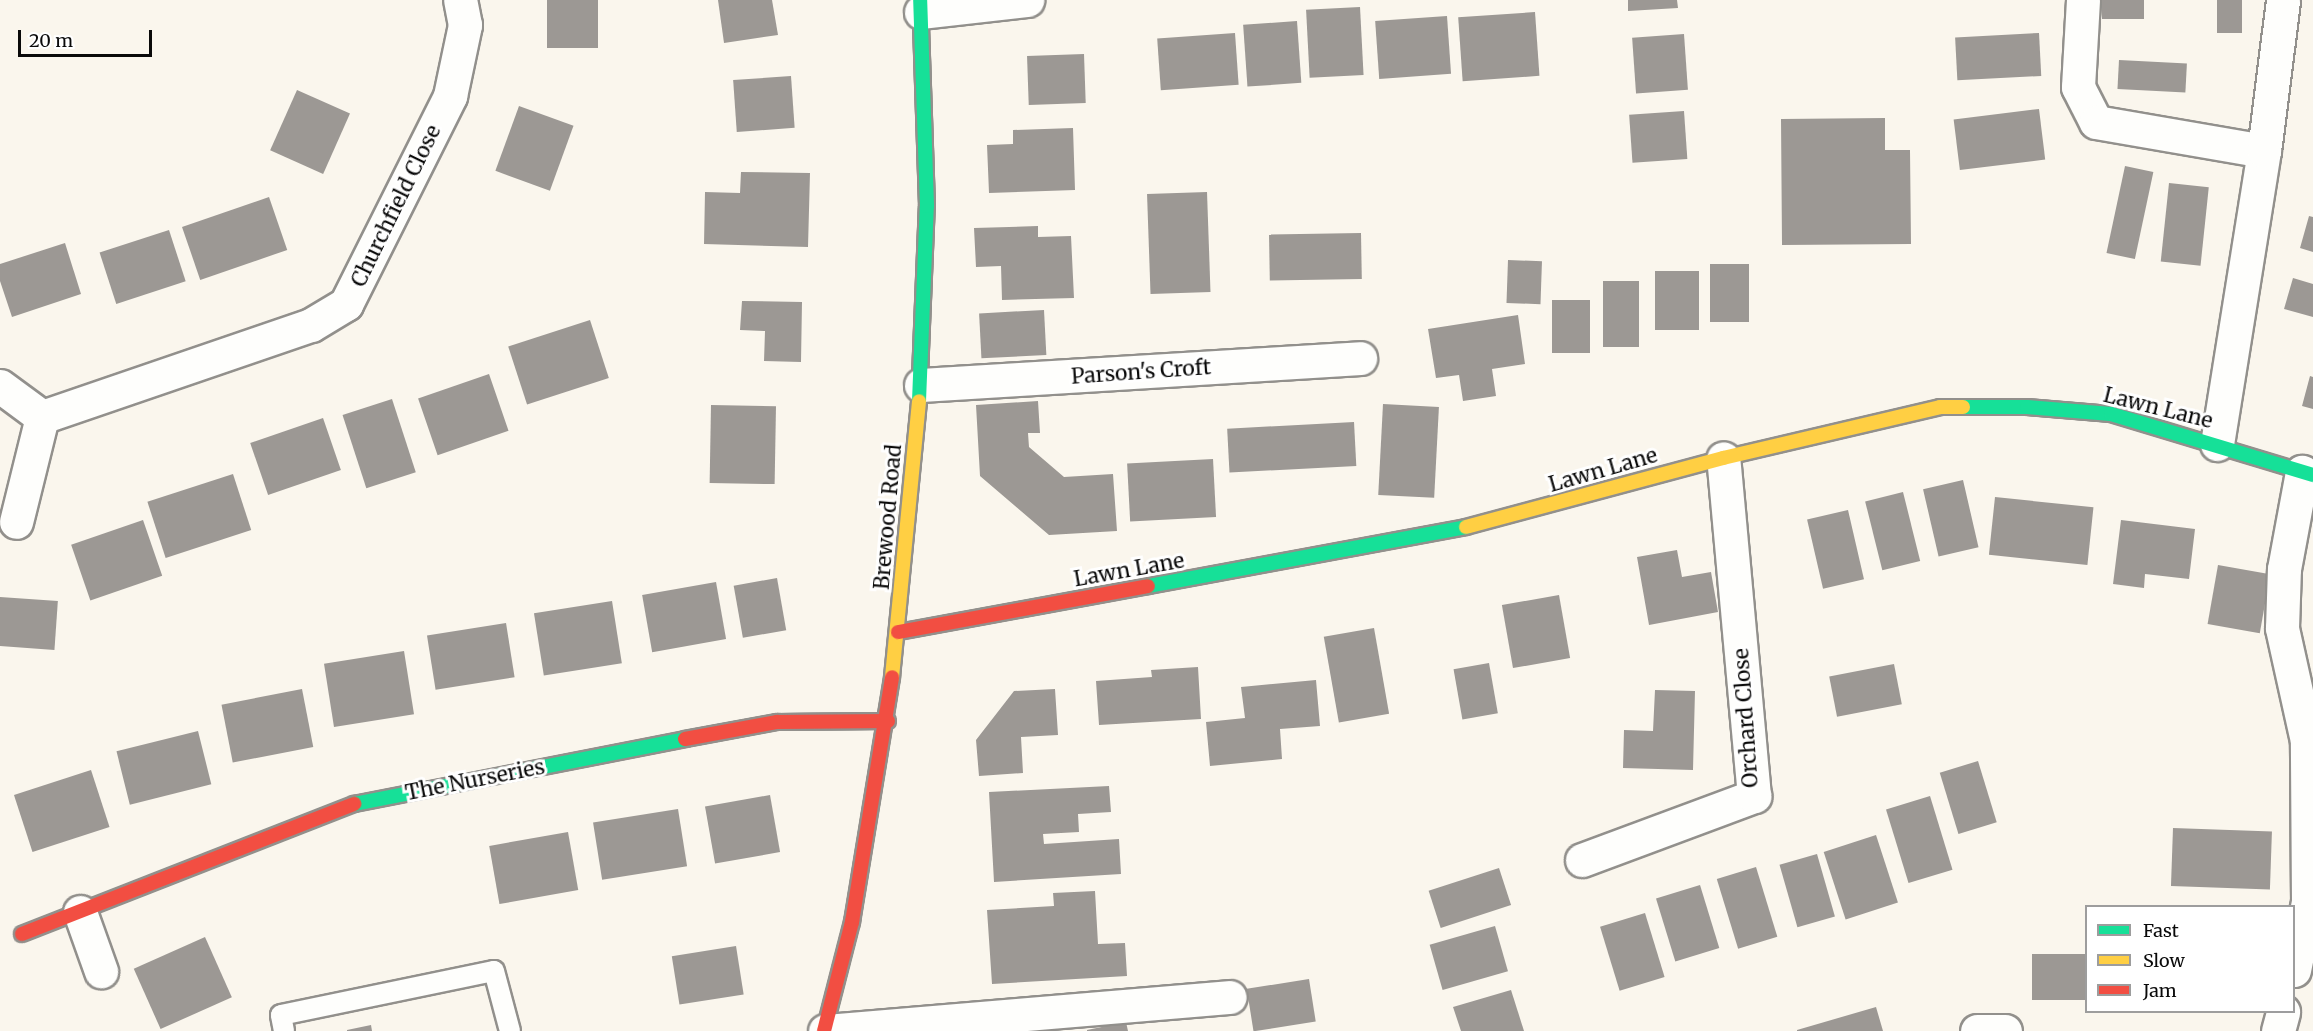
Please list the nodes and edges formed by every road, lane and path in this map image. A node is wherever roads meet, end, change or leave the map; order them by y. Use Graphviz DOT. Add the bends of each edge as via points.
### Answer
graph roads {
  1 [pos="460,0"];
  2 [pos="1027,0"];
  3 [pos="2083,0"];
  4 [pos="2283,0"];
  5 [pos="920,6"];
  6 [pos="2264,151"];
  7 [pos="1360,358"];
  8 [pos="921,385"];
  9 [pos="0,386"];
  10 [pos="42,417"];
  11 [pos="2217,444"];
  12 [pos="1723,458"];
  13 [pos="2307,473"];
  14 [pos="16,522"];
  15 [pos="898,632"];
  16 [pos="888,721"];
  17 [pos="1582,860"];
  18 [pos="80,912"];
  19 [pos="22,934"];
  20 [pos="2295,965"];
  21 [pos="101,971"];
  22 [pos="1230,997"];
  23 [pos="2282,1013"];
  24 [pos="284,1031"];
  25 [pos="510,1031"];
  26 [pos="825,1031"];
  27 [pos="1977,1031"];
  28 [pos="2005,1031"];
  29 [pos="2278,1031"];
  1 -- 10 [label="street, Churchfield Close" via="465,25 450,96 346,304 310,325"];
  2 -- 5 [label="street"];
  3 -- 6 [label="street" via="2078,87 2097,122"];
  4 -- 6 [label="street"];
  5 -- 8 [label="street, Brewood Road" via="927,206"];
  6 -- 11 [label="street"];
  7 -- 8 [label="street, Parson's Croft"];
  8 -- 15 [label="street, Brewood Road"];
  9 -- 10 [label="street"];
  10 -- 14 [label="street"];
  11 -- 12 [label="street, Lawn Lane" via="2111,414 2027,407 1940,407"];
  11 -- 13 [label="street, Lawn Lane"];
  12 -- 15 [label="street, Lawn Lane" via="1501,521"];
  12 -- 17 [label="street, Orchard Close" via="1754,796"];
  13 -- 20 [label="street" via="2284,569 2282,628 2307,741 2308,902"];
  15 -- 16 [label="street, Brewood Road"];
  16 -- 18 [label="street, The Nurseries" via="777,722 358,802"];
  16 -- 26 [label="street, Brewood Road" via="852,922"];
  18 -- 19 [label="street, The Nurseries"];
  18 -- 21 [label="street"];
  22 -- 26 [label="street"];
  23 -- 29 [label="street"];
  24 -- 25 [label="lane" via="281,1016 494,971"];
  27 -- 28 [label="street"];
}
